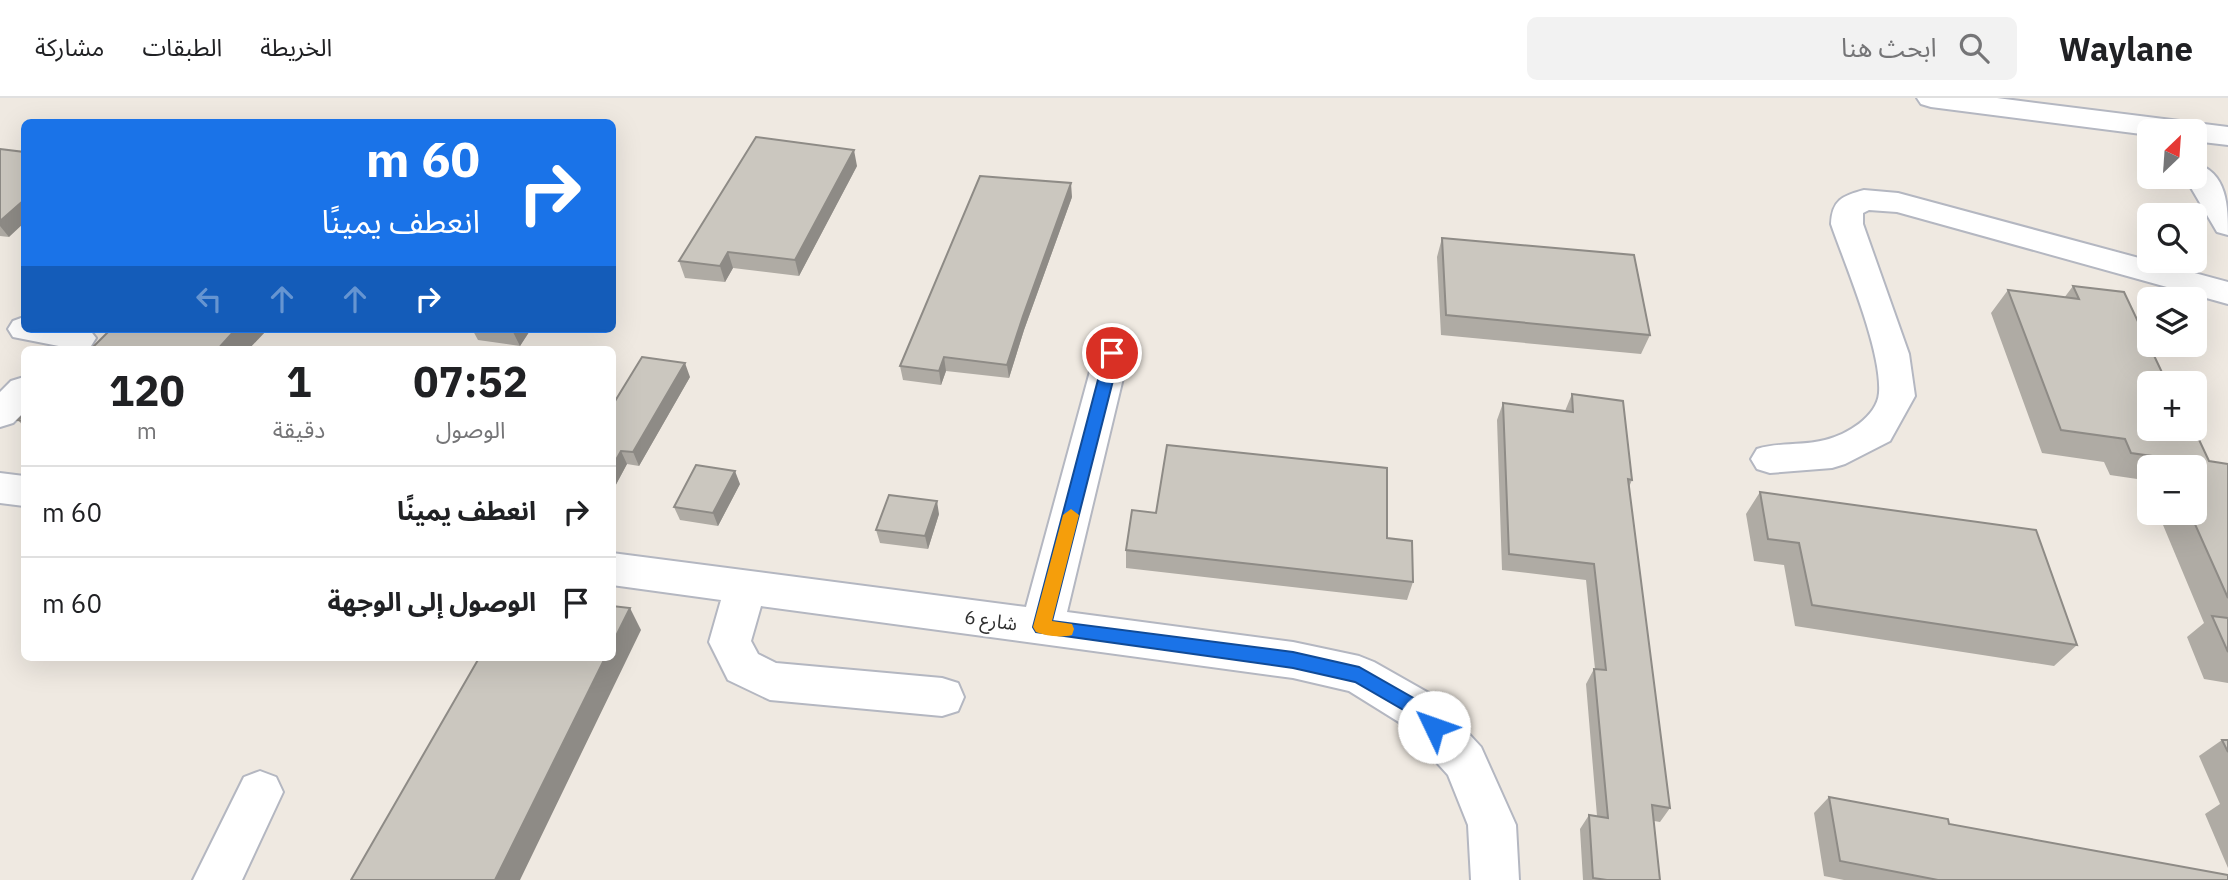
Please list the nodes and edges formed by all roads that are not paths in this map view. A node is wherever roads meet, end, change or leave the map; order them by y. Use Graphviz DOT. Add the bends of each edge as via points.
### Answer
graph roads {
  1 [pos="1931,98"];
  2 [pos="2113,98"];
  3 [pos="2137,122"];
  4 [pos="2137,128"];
  5 [pos="2207,134"];
  6 [pos="2228,136"];
  7 [pos="2207,188"];
  8 [pos="2228,224"];
  9 [pos="2228,293"];
  10 [pos="0,313"];
  11 [pos="21,328"];
  12 [pos="46,333"];
  13 [pos="78,339"];
  14 [pos="1112,353"];
  15 [pos="21,393"];
  16 [pos="0,414"];
  17 [pos="1770,460"];
  18 [pos="0,488"];
  19 [pos="21,491"];
  20 [pos="616,570"];
  21 [pos="746,587"];
  22 [pos="1042,627"];
  23 [pos="942,697"];
  24 [pos="261,792"];
  25 [pos="217,880"];
  26 [pos="1495,880"];
  1 -- 4 [label="street"];
  2 -- 3 [label="street"];
  5 -- 6 [label="street"];
  7 -- 8 [label="street"];
  9 -- 17 [label="street" via="1898,204 1864,201 1847,209 1847,224 1892,354 1897,396 1877,431 1832,454"];
  10 -- 11 [label="street"];
  12 -- 13 [label="street"];
  14 -- 22 [label="street"];
  15 -- 16 [label="street"];
  18 -- 19 [label="street"];
  20 -- 21 [label="street, شارع 6"];
  21 -- 22 [label="street, شارع 6"];
  21 -- 23 [label="street" via="730,642 743,667 770,681"];
  22 -- 26 [label="street, شارع 6" via="1293,660 1359,675 1418,710 1465,762 1492,825"];
  24 -- 25 [label="street"];
}
